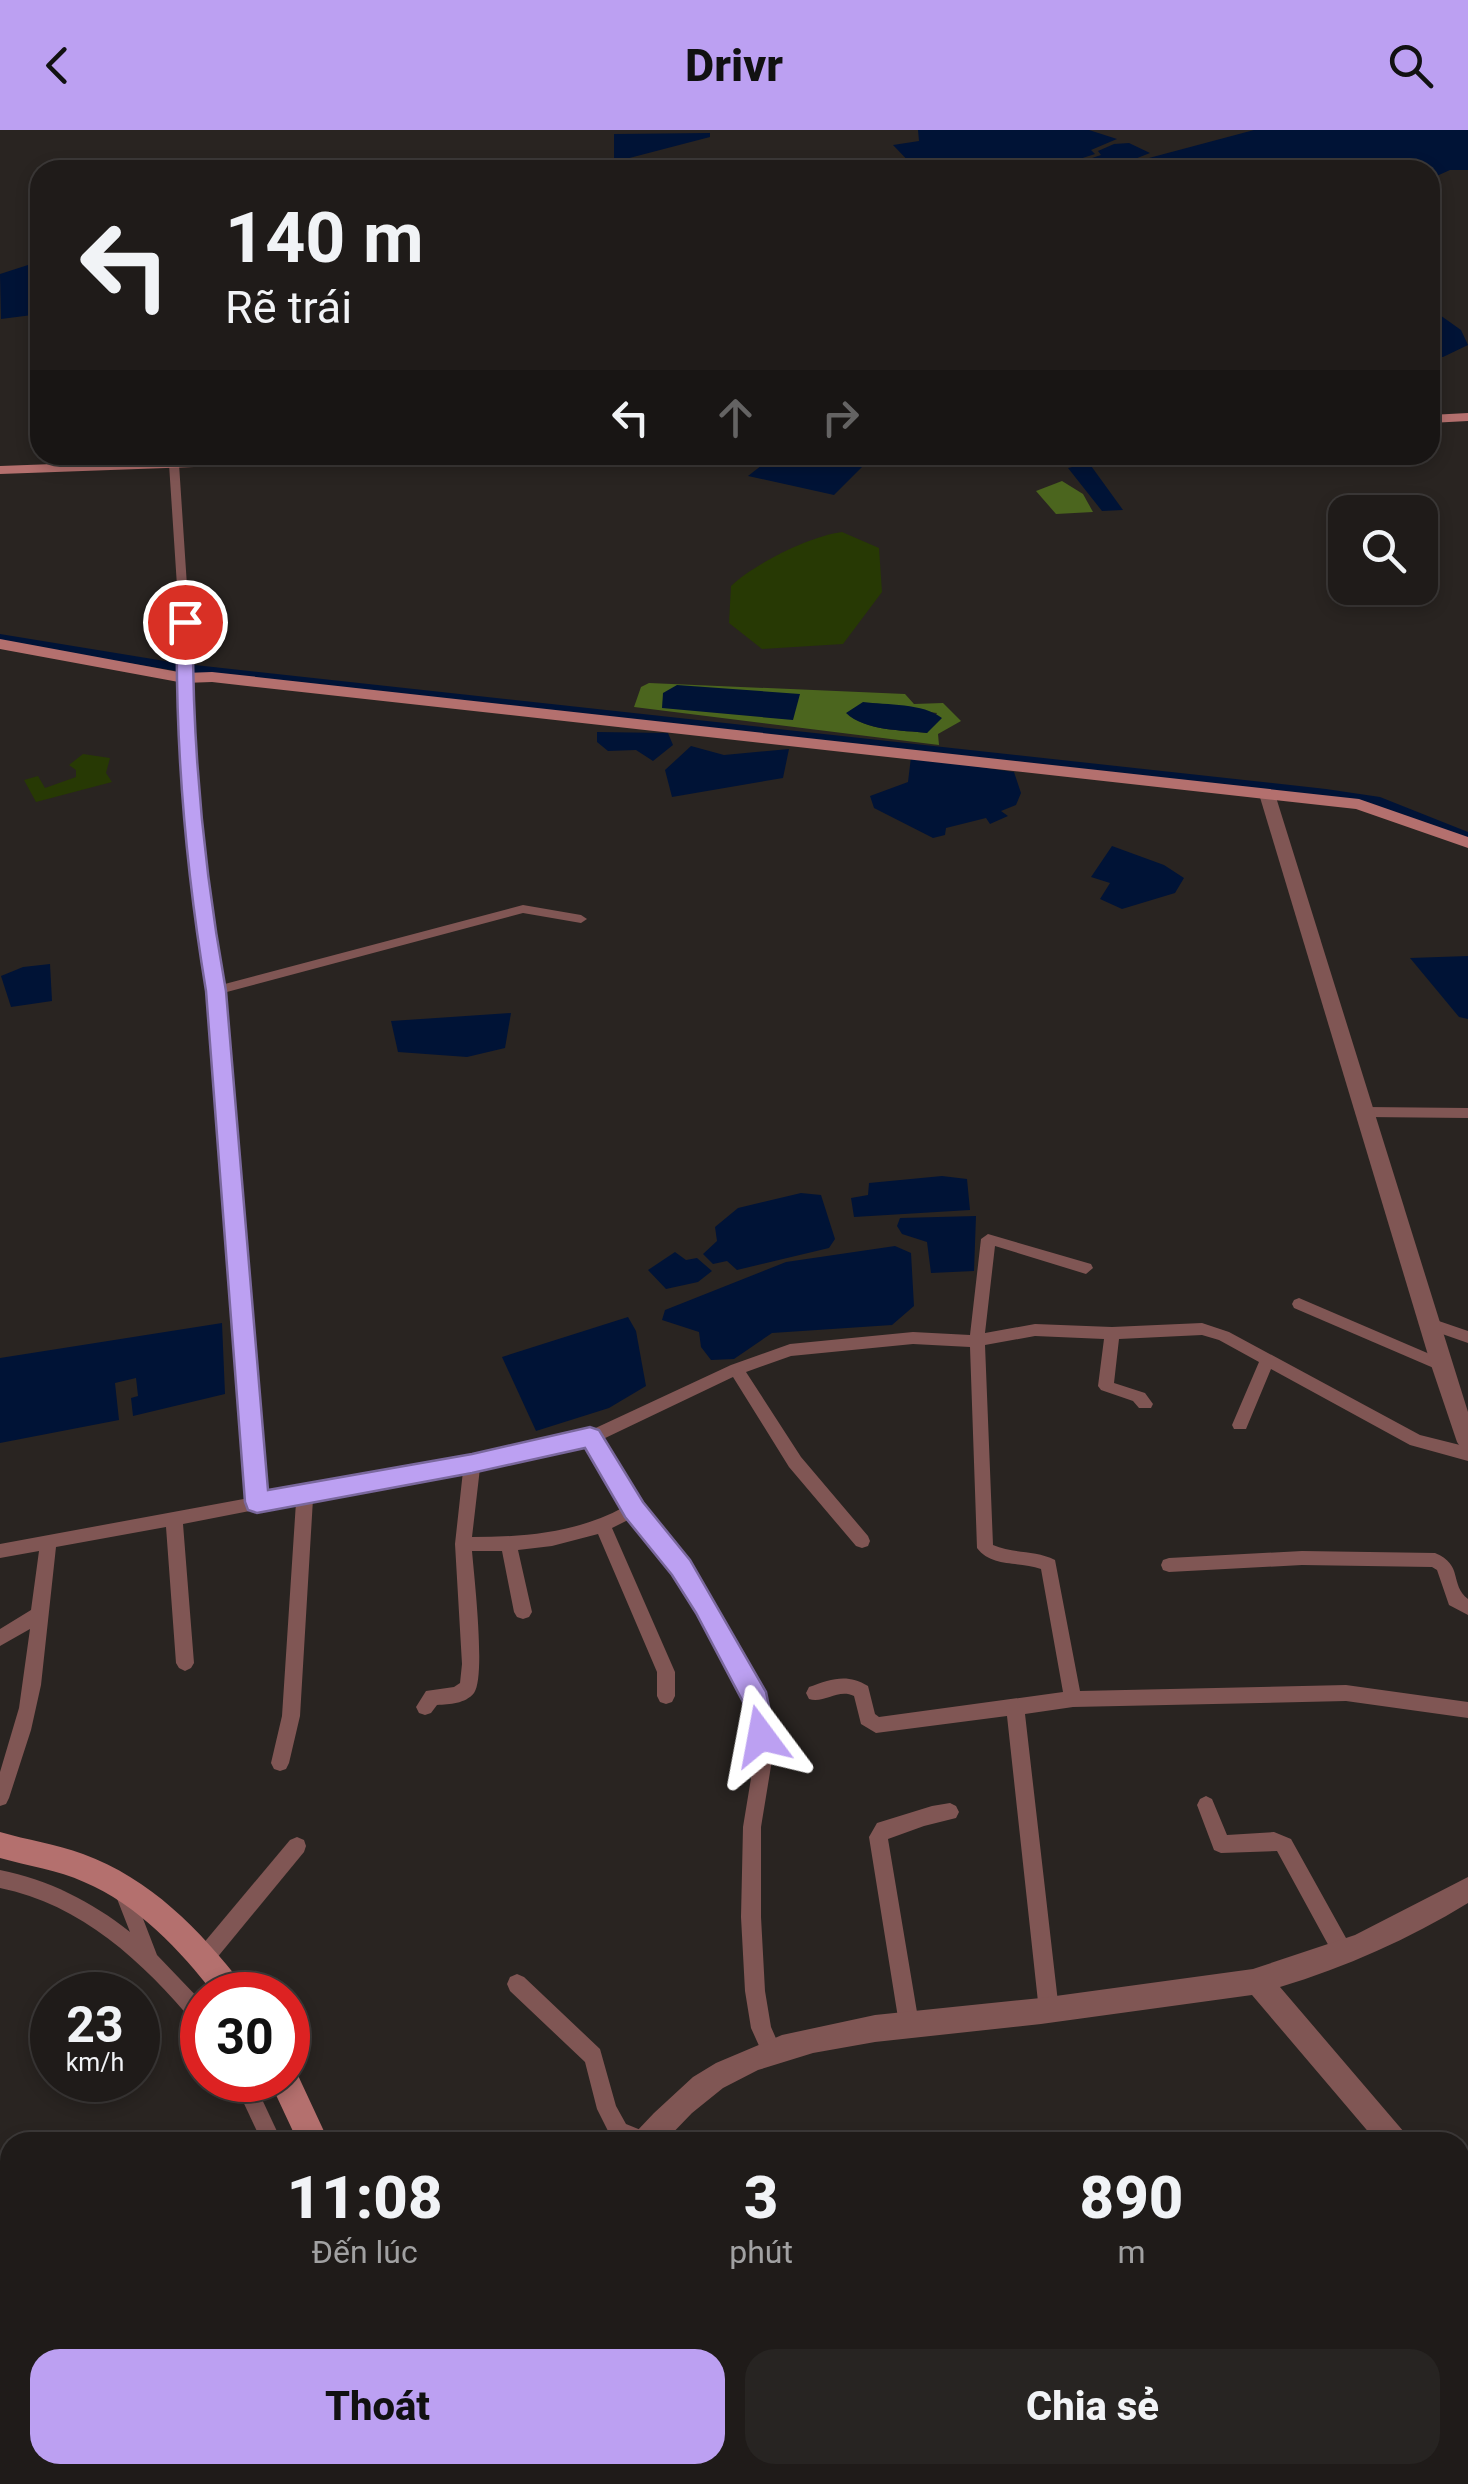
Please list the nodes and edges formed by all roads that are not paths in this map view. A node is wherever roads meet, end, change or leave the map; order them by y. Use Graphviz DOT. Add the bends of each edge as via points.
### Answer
graph roads {
  1 [pos="1468,418"];
  2 [pos="1440,419"];
  3 [pos="145,465"];
  4 [pos="174,465"];
  5 [pos="0,470"];
  6 [pos="0,644"];
  7 [pos="186,672"];
  8 [pos="1267,794"];
  9 [pos="1468,843"];
  10 [pos="581,919"];
  11 [pos="216,991"];
  12 [pos="1366,1112"];
  13 [pos="1468,1113"];
  14 [pos="1086,1268"];
  15 [pos="1300,1304"];
  16 [pos="1430,1324"];
  17 [pos="1112,1334"];
  18 [pos="1468,1337"];
  19 [pos="977,1341"];
  20 [pos="1266,1360"];
  21 [pos="1440,1365"];
  22 [pos="736,1369"];
  23 [pos="1145,1404"];
  24 [pos="1240,1426"];
  25 [pos="590,1436"];
  26 [pos="1467,1441"];
  27 [pos="472,1464"];
  28 [pos="305,1493"];
  29 [pos="257,1502"];
  30 [pos="634,1510"];
  31 [pos="174,1518"];
  32 [pos="604,1528"];
  33 [pos="862,1541"];
  34 [pos="49,1542"];
  35 [pos="463,1544"];
  36 [pos="509,1545"];
  37 [pos="0,1550"];
  38 [pos="1170,1565"];
  39 [pos="1468,1608"];
  40 [pos="523,1612"];
  41 [pos="39,1614"];
  42 [pos="0,1638"];
  43 [pos="185,1663"];
  44 [pos="815,1693"];
  45 [pos="666,1696"];
  46 [pos="1073,1699"];
  47 [pos="426,1707"];
  48 [pos="1015,1708"];
  49 [pos="1468,1710"];
  50 [pos="280,1763"];
  51 [pos="0,1798"];
  52 [pos="1206,1804"];
  53 [pos="950,1812"];
  54 [pos="297,1846"];
  55 [pos="3,1847"];
  56 [pos="0,1879"];
  57 [pos="122,1887"];
  58 [pos="1468,1889"];
  59 [pos="1344,1954"];
  60 [pos="149,1957"];
  61 [pos="204,1958"];
  62 [pos="215,1972"];
  63 [pos="1257,1981"];
  64 [pos="517,1984"];
  65 [pos="180,1992"];
  66 [pos="1049,2011"];
  67 [pos="909,2024"];
  68 [pos="772,2052"];
  69 [pos="253,2102"];
  70 [pos="295,2102"];
  71 [pos="267,2132"];
  72 [pos="309,2132"];
  73 [pos="619,2132"];
  74 [pos="655,2132"];
  75 [pos="1385,2132"];
  1 -- 2 [label="main road"];
  3 -- 5 [label="main road"];
  4 -- 7 [label="street"];
  6 -- 7 [label="main road"];
  7 -- 8 [label="main road"];
  7 -- 11 [label="street" via="203,915"];
  8 -- 9 [label="main road" via="1359,804"];
  8 -- 12 [label="street"];
  10 -- 11 [label="street" via="523,910"];
  11 -- 29 [label="street"];
  12 -- 13 [label="street"];
  12 -- 16 [label="street"];
  14 -- 19 [label="street" via="988,1239"];
  15 -- 21 [label="street"];
  16 -- 18 [label="street"];
  16 -- 21 [label="street"];
  17 -- 19 [label="street" via="1035,1330"];
  17 -- 20 [label="street" via="1208,1329"];
  17 -- 23 [label="street" via="1106,1386"];
  19 -- 22 [label="street" via="857,1342 790,1350"];
  19 -- 46 [label="street" via="984,1548 1049,1565"];
  20 -- 24 [label="street"];
  20 -- 26 [label="street" via="1416,1440"];
  21 -- 26 [label="street"];
  22 -- 25 [label="street"];
  22 -- 33 [label="street" via="795,1462"];
  25 -- 27 [label="street"];
  25 -- 30 [label="street"];
  27 -- 28 [label="street"];
  27 -- 35 [label="street"];
  28 -- 29 [label="street"];
  28 -- 50 [label="street" via="292,1698"];
  29 -- 31 [label="street"];
  30 -- 32 [label="street"];
  30 -- 68 [label="street" via="681,1568 756,1700 764,1754 752,1827 751,1917 755,1991"];
  31 -- 34 [label="street"];
  31 -- 43 [label="street"];
  32 -- 36 [label="street"];
  32 -- 45 [label="street" via="666,1672"];
  34 -- 37 [label="street"];
  34 -- 41 [label="street"];
  35 -- 36 [label="street"];
  35 -- 47 [label="street" via="468,1687 458,1695 432,1697"];
  36 -- 40 [label="street"];
  38 -- 39 [label="street" via="1434,1560 1444,1566 1455,1600"];
  41 -- 42 [label="street"];
  41 -- 51 [label="street" via="30,1704"];
  44 -- 48 [label="street" via="840,1684 857,1688 876,1726"];
  46 -- 48 [label="street"];
  46 -- 49 [label="street" via="1346,1693"];
  48 -- 66 [label="street"];
  52 -- 59 [label="street" via="1222,1844 1284,1845"];
  53 -- 67 [label="street" via="884,1828 878,1837"];
  54 -- 61 [label="street"];
  55 -- 57 [label="main road" via="94,1872"];
  56 -- 60 [label="street" via="62,1901"];
  57 -- 60 [label="street"];
  57 -- 61 [label="main road"];
  58 -- 59 [label="street"];
  59 -- 63 [label="street"];
  60 -- 65 [label="street"];
  61 -- 62 [label="main road"];
  63 -- 66 [label="street"];
  63 -- 75 [label="street"];
  64 -- 73 [label="street" via="594,2056"];
  66 -- 67 [label="street"];
  67 -- 68 [label="street"];
  68 -- 74 [label="street" via="723,2073 680,2103"];
  69 -- 71 [label="street"];
  70 -- 72 [label="main road"];
}
